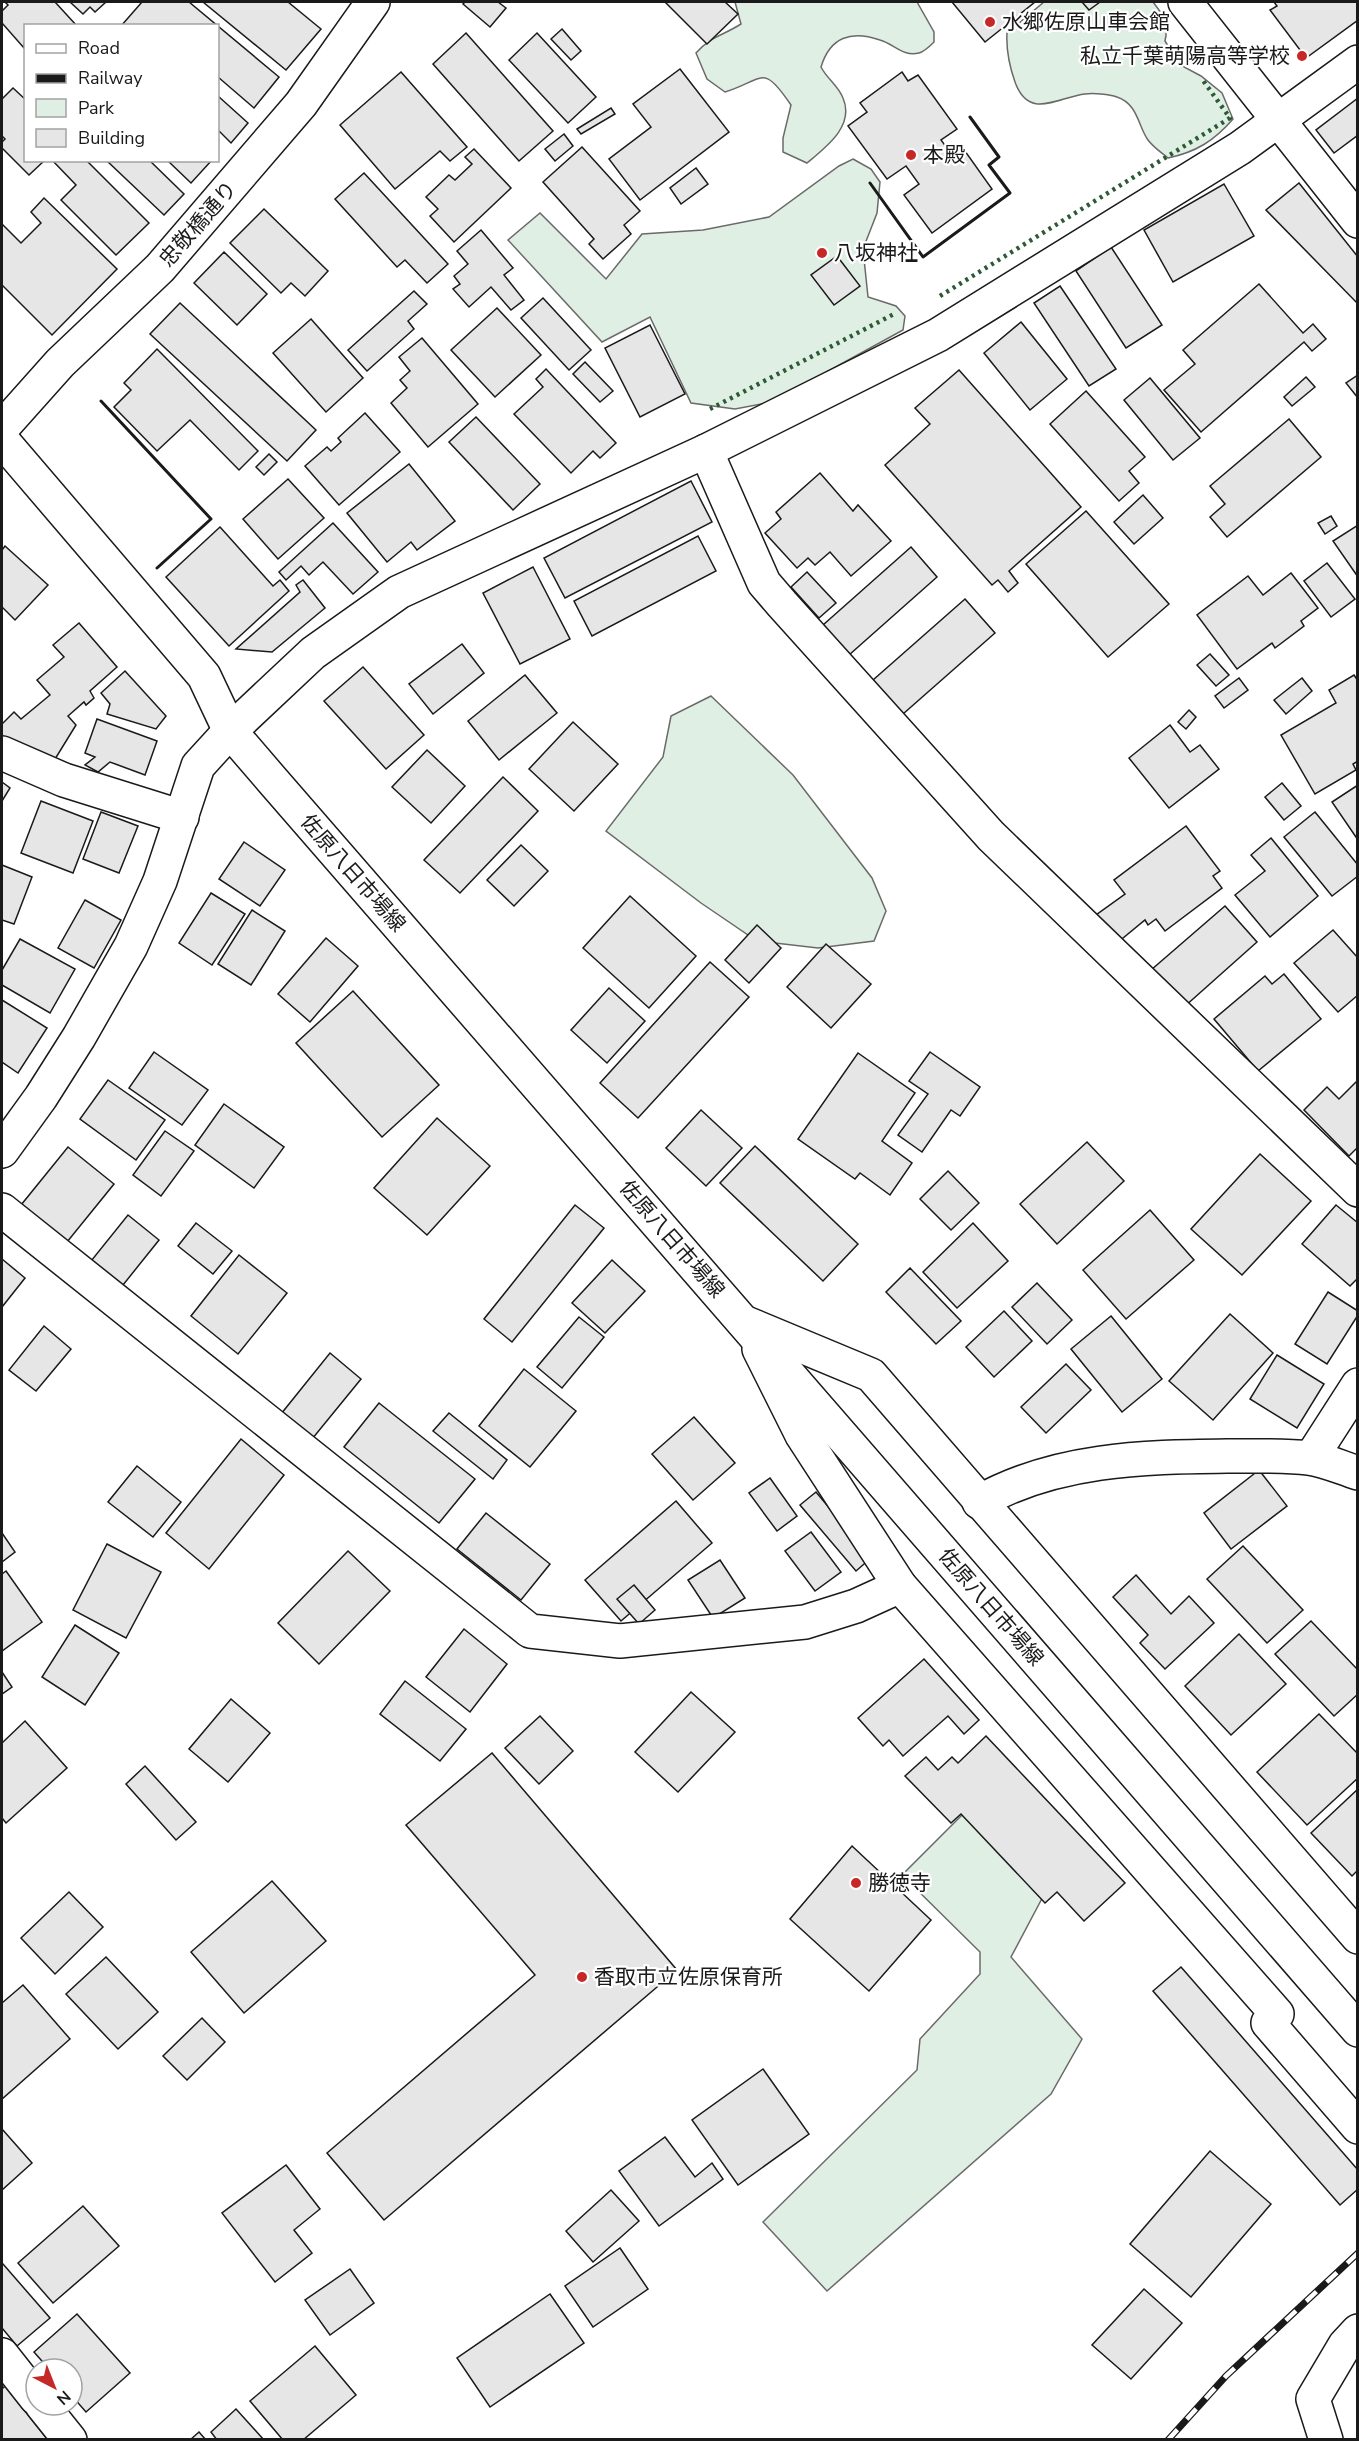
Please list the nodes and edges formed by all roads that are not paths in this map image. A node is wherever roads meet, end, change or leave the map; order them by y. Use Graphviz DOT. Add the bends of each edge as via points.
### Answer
graph roads {
  1 [pos="373,2"];
  2 [pos="1185,2"];
  3 [pos="1358,62"];
  4 [pos="1278,120"];
  5 [pos="1358,221"];
  6 [pos="2,428"];
  7 [pos="2,440"];
  8 [pos="706,452"];
  9 [pos="230,731"];
  10 [pos="2,753"];
  11 [pos="182,817"];
  12 [pos="2,1151"];
  13 [pos="1358,1190"];
  14 [pos="2,1210"];
  15 [pos="746,1323"];
  16 [pos="1358,1385"];
  17 [pos="1311,1458"];
  18 [pos="1358,1473"];
  19 [pos="979,1502"];
  20 [pos="900,1586"];
  21 [pos="1358,1937"];
  22 [pos="1358,2030"];
  23 [pos="1358,2127"];
  24 [pos="1358,2331"];
  25 [pos="2,2355"];
  26 [pos="24,2383"];
  27 [pos="52,2417"];
  28 [pos="70,2439"];
  29 [pos="1326,2439"];
  1 -- 6 [label="street, 忠敬橋通り" via="301,104 160,268 60,363"];
  2 -- 4 [label="street"];
  3 -- 4 [label="street"];
  4 -- 5 [label="street"];
  4 -- 8 [label="street" via="1240,148 938,335"];
  7 -- 9 [label="street, 佐原八日市場線" via="204,676"];
  8 -- 9 [label="street" via="399,592 313,653"];
  8 -- 13 [label="street" via="764,583 782,604 991,836"];
  9 -- 11 [label="street" via="198,766"];
  9 -- 15 [label="street, 佐原八日市場線"];
  10 -- 11 [label="street" via="64,780"];
  11 -- 12 [label="street" via="160,881 108,988 41,1097"];
  14 -- 20 [label="street" via="530,1631 620,1641 805,1622 856,1606"];
  15 -- 19 [label="street" via="871,1376"];
  15 -- 20 [label="street" via="802,1435"];
  15 -- 22 [label="street, 佐原八日市場線"];
  16 -- 17 [label="street"];
  17 -- 18 [label="street"];
  17 -- 19 [label="street" via="1127,1459 1035,1476"];
  19 -- 21 [label="street"];
  20 -- 23 [label="street" via="1277,2014 1268,2023"];
  24 -- 29 [label="street" via="1344,2345 1313,2399"];
  25 -- 26 [label="street"];
  27 -- 28 [label="street"];
}
